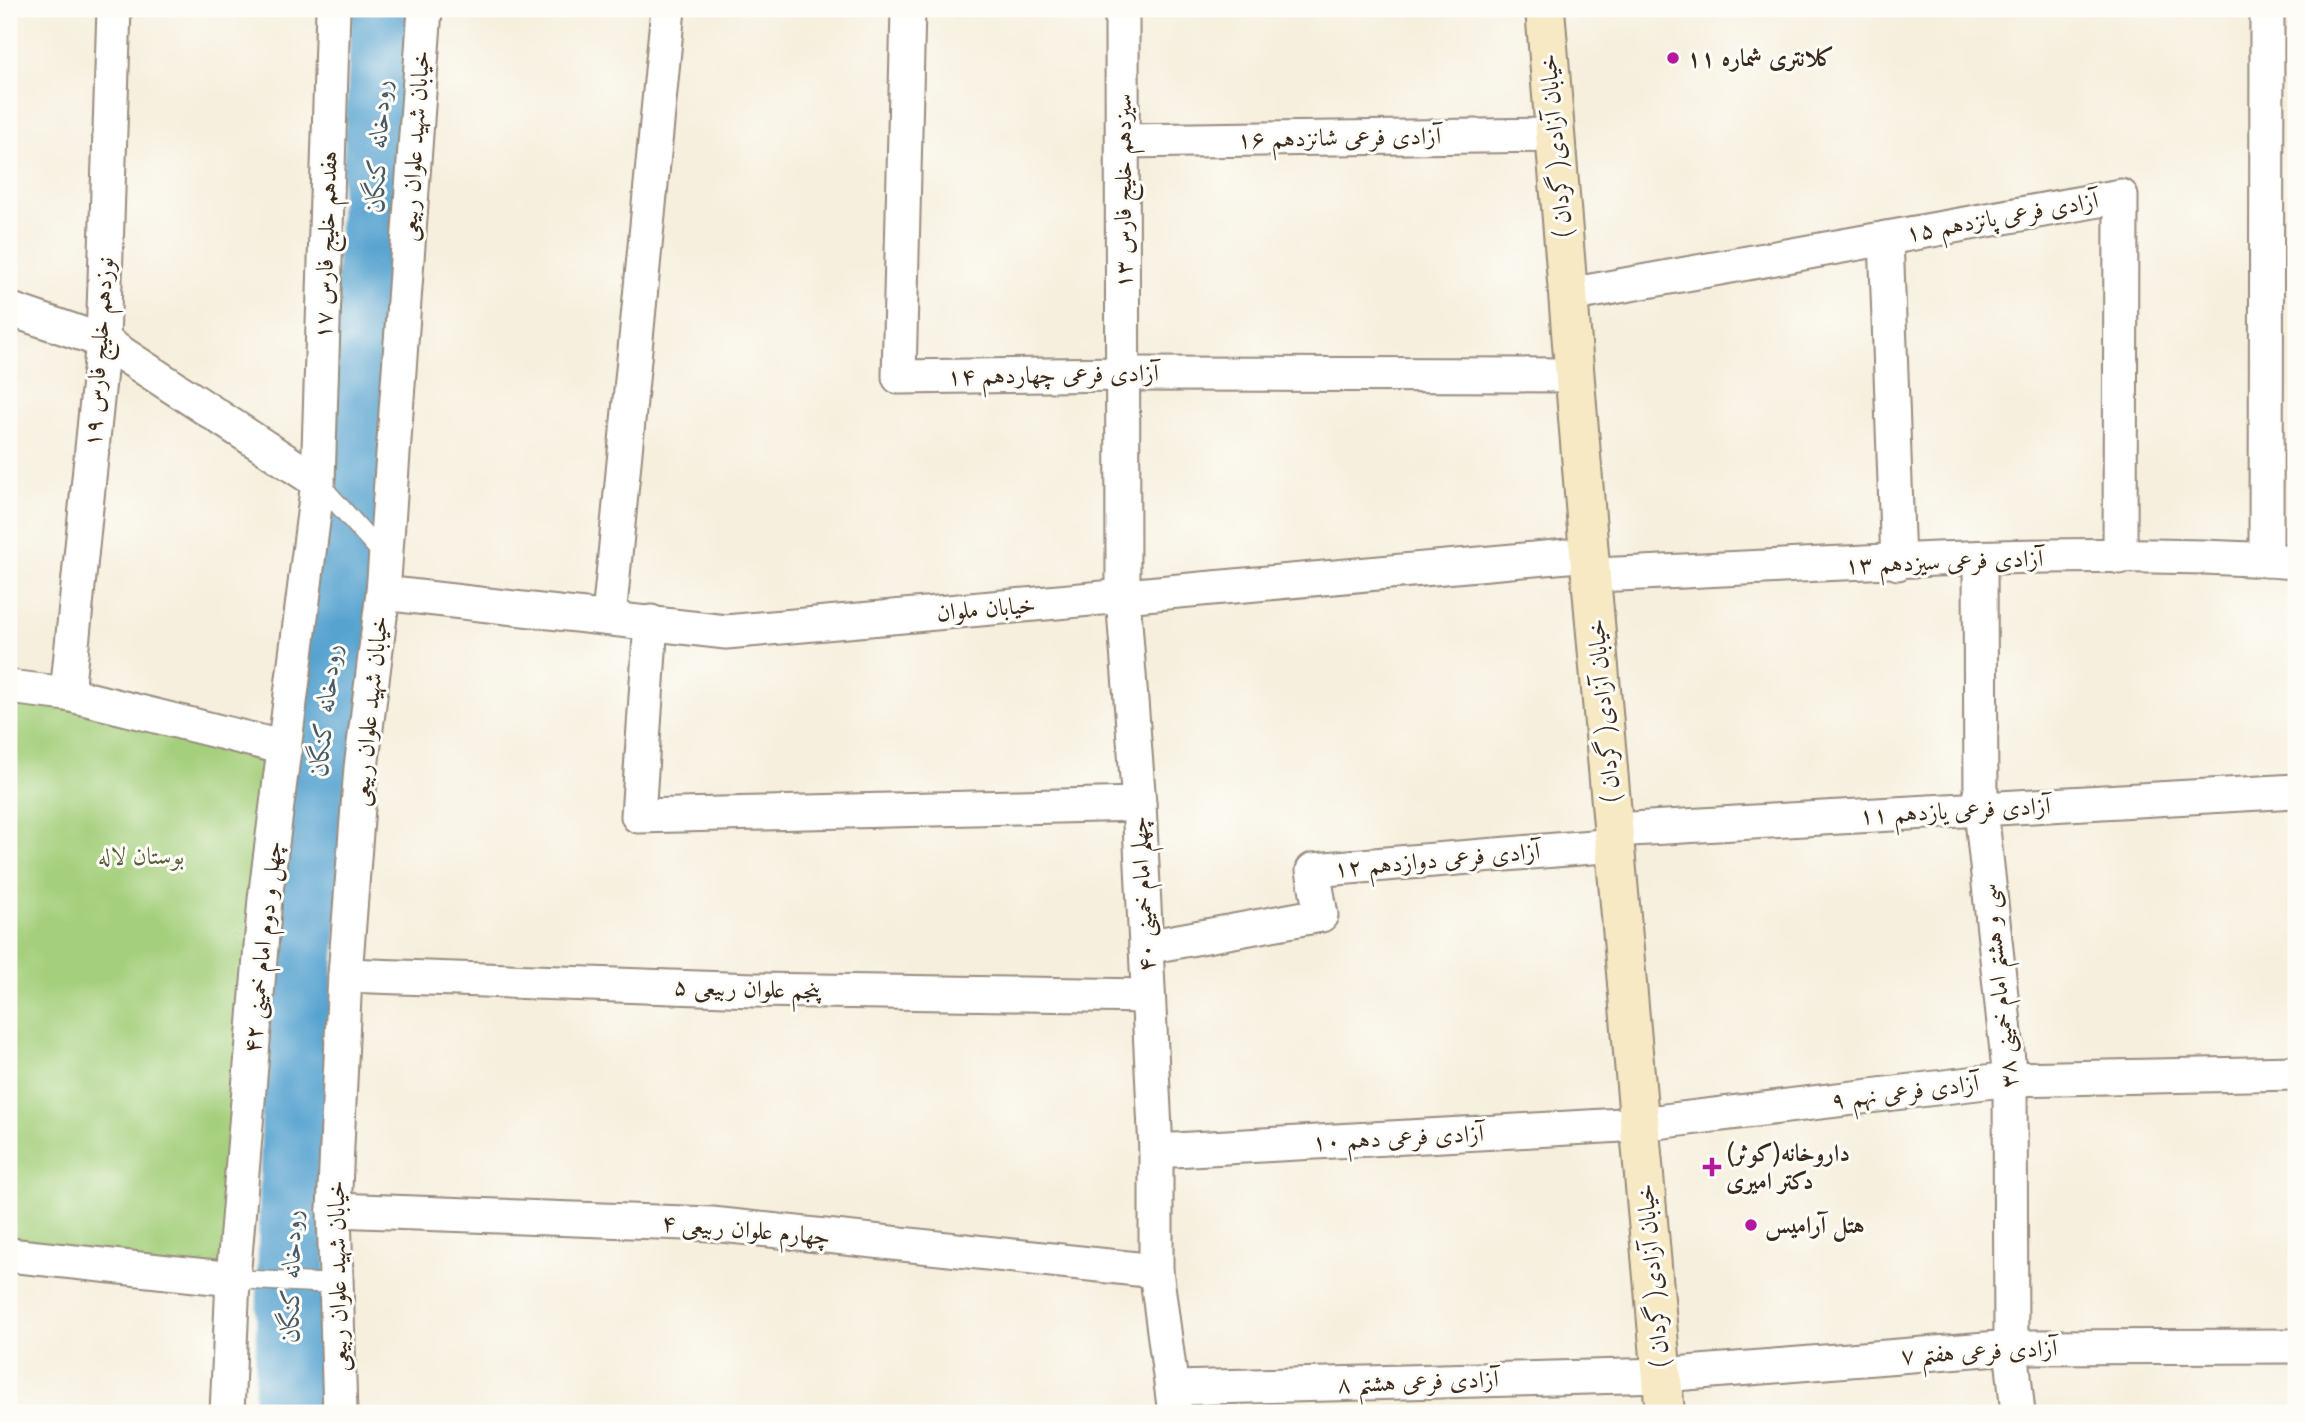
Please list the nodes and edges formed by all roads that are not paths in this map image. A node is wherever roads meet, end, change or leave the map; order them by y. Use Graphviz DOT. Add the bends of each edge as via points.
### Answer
graph roads {
  1 [pos="114,9"];
  2 [pos="333,9"];
  3 [pos="425,9"];
  4 [pos="668,9"];
  5 [pos="908,9"];
  6 [pos="1122,9"];
  7 [pos="1545,9"];
  8 [pos="2267,9"];
  9 [pos="1555,135"];
  10 [pos="1123,141"];
  11 [pos="1886,238"];
  12 [pos="1569,295"];
  13 [pos="9,309"];
  14 [pos="103,341"];
  15 [pos="1124,374"];
  16 [pos="1575,375"];
  17 [pos="318,482"];
  18 [pos="385,557"];
  19 [pos="2120,557"];
  20 [pos="1980,559"];
  21 [pos="2281,561"];
  22 [pos="1898,563"];
  23 [pos="1591,564"];
  24 [pos="383,593"];
  25 [pos="1123,597"];
  26 [pos="609,617"];
  27 [pos="651,622"];
  28 [pos="9,687"];
  29 [pos="67,694"];
  30 [pos="285,748"];
  31 [pos="2296,791"];
  32 [pos="1139,804"];
  33 [pos="1982,810"];
  34 [pos="1615,838"];
  35 [pos="1146,947"];
  36 [pos="345,975"];
  37 [pos="1148,996"];
  38 [pos="2296,1073"];
  39 [pos="2010,1079"];
  40 [pos="1640,1124"];
  41 [pos="1156,1151"];
  42 [pos="334,1210"];
  43 [pos="9,1255"];
  44 [pos="1156,1271"];
  45 [pos="233,1279"];
  46 [pos="336,1284"];
  47 [pos="2296,1346"];
  48 [pos="2011,1347"];
  49 [pos="1662,1375"];
  50 [pos="1174,1401"];
  51 [pos="227,1413"];
  52 [pos="340,1413"];
  53 [pos="1665,1413"];
  54 [pos="2018,1413"];
  1 -- 14 [label="street, نوزدهم خلیج فارس ۱۹"];
  2 -- 17 [label="street, هفدهم خلیج فارس ۱۷"];
  3 -- 18 [label="street, خیابان شهید علوان ربیعی"];
  4 -- 26 [label="street"];
  5 -- 15 [label="street, آزادی فرعی چهاردهم ۱۴" via="899,377"];
  6 -- 10 [label="street, سیزدهم خلیج فارس ۱۳"];
  7 -- 9 [label="main road, خیابان آزادی( گردان )"];
  8 -- 21 [label="street"];
  9 -- 10 [label="street, آزادی فرعی شانزدهم ۱۶"];
  9 -- 12 [label="main road, خیابان آزادی( گردان )"];
  10 -- 15 [label="street, سیزدهم خلیج فارس ۱۳"];
  11 -- 12 [label="street, آزادی فرعی پانزدهم ۱۵"];
  11 -- 19 [label="street, آزادی فرعی پانزدهم ۱۵" via="2121,196"];
  11 -- 22 [label="street"];
  12 -- 16 [label="main road, خیابان آزادی( گردان )"];
  13 -- 14 [label="street"];
  14 -- 17 [label="street"];
  14 -- 29 [label="street, نوزدهم خلیج فارس ۱۹"];
  15 -- 16 [label="street, آزادی فرعی چهاردهم ۱۴"];
  15 -- 25 [label="street, چهلم امام خمینی ۴۰"];
  16 -- 23 [label="main road, خیابان آزادی( گردان )"];
  17 -- 18 [label="lane"];
  17 -- 30 [label="street, چهل و دوم امام خمینی ۴۲"];
  18 -- 24 [label="street, خیابان شهید علوان ربیعی"];
  19 -- 20 [label="street, آزادی فرعی سیزدهم ۱۳"];
  19 -- 21 [label="street, آزادی فرعی سیزدهم ۱۳"];
  20 -- 22 [label="street, آزادی فرعی سیزدهم ۱۳"];
  20 -- 33 [label="street, سی و هشتم امام خمینی ۳۸"];
  22 -- 23 [label="street, آزادی فرعی سیزدهم ۱۳"];
  23 -- 25 [label="street, خیابان ملوان"];
  23 -- 34 [label="main road, خیابان آزادی( گردان )"];
  24 -- 26 [label="street, خیابان ملوان"];
  24 -- 36 [label="street, خیابان شهید علوان ربیعی" via="361,768"];
  25 -- 27 [label="street, خیابان ملوان" via="726,632"];
  25 -- 32 [label="street, چهلم امام خمینی ۴۰"];
  26 -- 27 [label="street, خیابان ملوان"];
  27 -- 32 [label="street" via="638,816"];
  28 -- 29 [label="street"];
  29 -- 30 [label="street"];
  30 -- 45 [label="street, چهل و دوم امام خمینی ۴۲" via="265,898"];
  31 -- 33 [label="street, آزادی فرعی یازدهم ۱۱"];
  32 -- 35 [label="street, چهلم امام خمینی ۴۰"];
  33 -- 34 [label="street, آزادی فرعی یازدهم ۱۱"];
  33 -- 39 [label="street, سی و هشتم امام خمینی ۳۸"];
  34 -- 35 [label="street, آزادی فرعی دوازدهم ۱۲" via="1313,870 1321,915"];
  34 -- 40 [label="main road, خیابان آزادی( گردان )"];
  35 -- 37 [label="street, چهلم امام خمینی ۴۰"];
  36 -- 37 [label="street, پنجم علوان ربیعی ۵" via="754,990"];
  36 -- 42 [label="street, خیابان شهید علوان ربیعی"];
  37 -- 41 [label="street, چهلم امام خمینی ۴۰"];
  38 -- 39 [label="street, آزادی فرعی نهم ۹"];
  39 -- 40 [label="street, آزادی فرعی نهم ۹"];
  39 -- 48 [label="street, سی و هشتم امام خمینی ۳۸"];
  40 -- 41 [label="street, آزادی فرعی دهم ۱۰"];
  40 -- 49 [label="main road, خیابان آزادی( گردان )"];
  41 -- 44 [label="street, چهلم امام خمینی ۴۰"];
  42 -- 44 [label="street, چهارم علوان ربیعی ۴" via="712,1224"];
  42 -- 46 [label="street, خیابان شهید علوان ربیعی"];
  43 -- 45 [label="street"];
  44 -- 50 [label="street, چهلم امام خمینی ۴۰"];
  45 -- 46 [label="lane"];
  45 -- 51 [label="street, چهل و دوم امام خمینی ۴۲"];
  46 -- 52 [label="street, خیابان شهید علوان ربیعی"];
  47 -- 48 [label="street, آزادی فرعی هفتم ۷"];
  48 -- 49 [label="street, آزادی فرعی هفتم ۷"];
  48 -- 54 [label="street, سی و هشتم امام خمینی ۳۸"];
  49 -- 50 [label="street, آزادی فرعی هشتم ۸"];
  49 -- 53 [label="main road, خیابان آزادی( گردان )"];
}
